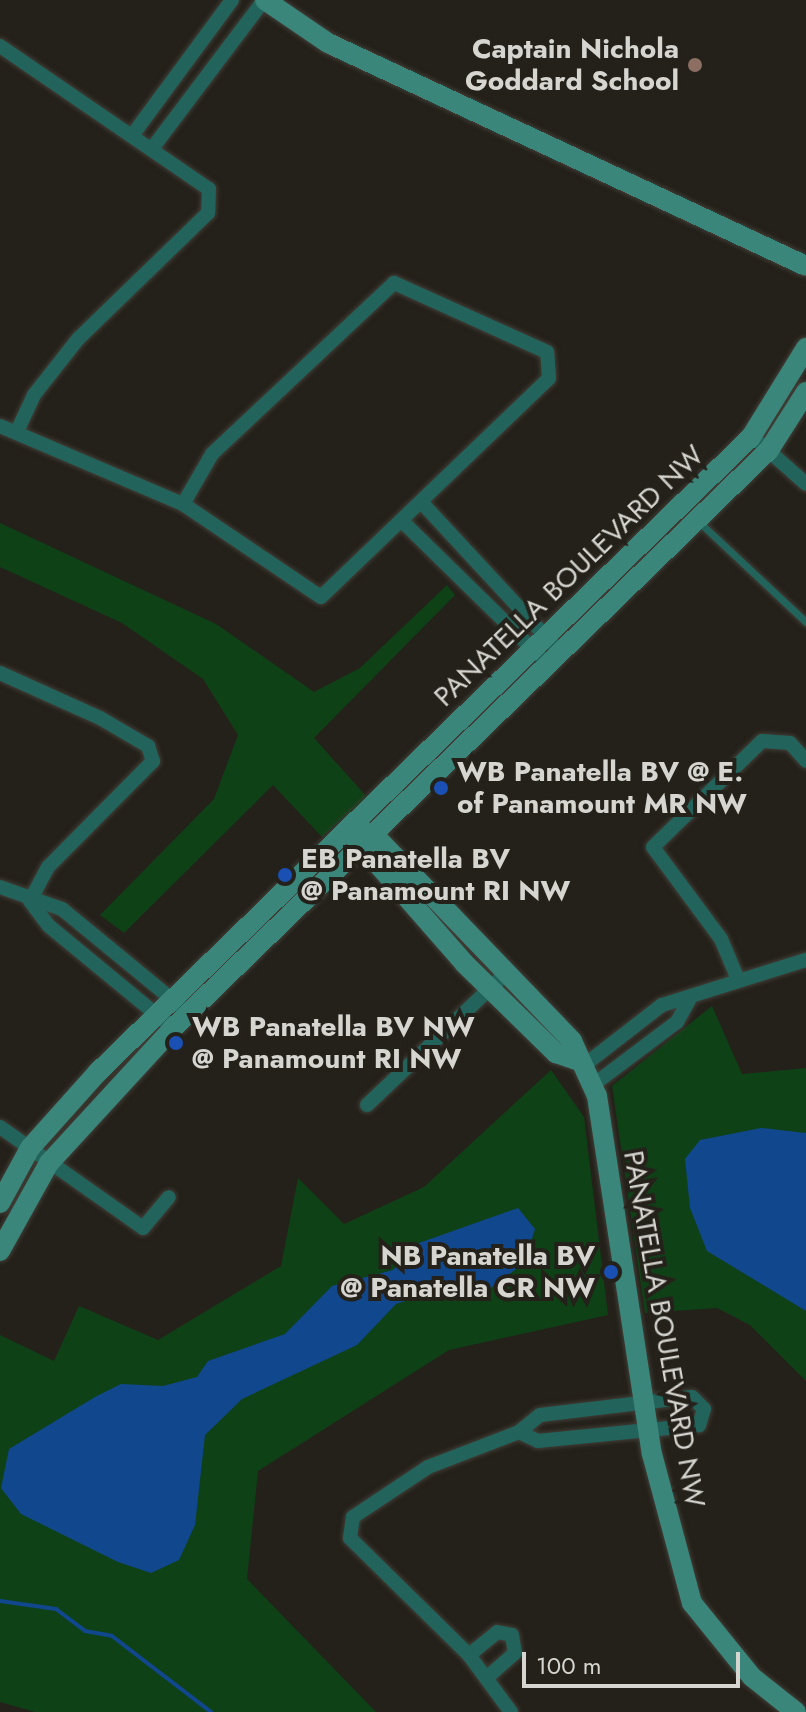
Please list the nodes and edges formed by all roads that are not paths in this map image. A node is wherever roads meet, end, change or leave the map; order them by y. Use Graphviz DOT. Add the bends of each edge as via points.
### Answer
graph roads {
  1 [pos="232,0"];
  2 [pos="264,0"];
  3 [pos="0,46"];
  4 [pos="134,133"];
  5 [pos="154,146"];
  6 [pos="806,266"];
  7 [pos="806,348"];
  8 [pos="806,392"];
  9 [pos="0,426"];
  10 [pos="17,431"];
  11 [pos="751,437"];
  12 [pos="769,450"];
  13 [pos="806,484"];
  14 [pos="183,504"];
  15 [pos="423,504"];
  16 [pos="697,519"];
  17 [pos="403,522"];
  18 [pos="806,622"];
  19 [pos="546,650"];
  20 [pos="0,673"];
  21 [pos="806,761"];
  22 [pos="351,828"];
  23 [pos="373,834"];
  24 [pos="358,849"];
  25 [pos="0,887"];
  26 [pos="30,901"];
  27 [pos="806,960"];
  28 [pos="507,972"];
  29 [pos="737,977"];
  30 [pos="491,988"];
  31 [pos="172,998"];
  32 [pos="689,1000"];
  33 [pos="188,1013"];
  34 [pos="155,1014"];
  35 [pos="173,1028"];
  36 [pos="579,1063"];
  37 [pos="593,1085"];
  38 [pos="367,1105"];
  39 [pos="0,1127"];
  40 [pos="30,1148"];
  41 [pos="49,1163"];
  42 [pos="169,1197"];
  43 [pos="0,1203"];
  44 [pos="0,1251"];
  45 [pos="644,1404"];
  46 [pos="648,1429"];
  47 [pos="519,1432"];
  48 [pos="469,1655"];
  49 [pos="486,1678"];
  50 [pos="511,1712"];
  51 [pos="796,1712"];
  1 -- 4 [label="street"];
  2 -- 5 [label="street"];
  2 -- 6 [label="street" via="328,43"];
  3 -- 4 [label="street"];
  4 -- 5 [label="street"];
  5 -- 10 [label="street" via="209,189 208,213 78,339 34,395"];
  7 -- 11 [label="street, PANATELLA BOULEVARD NW"];
  8 -- 12 [label="street, PANATELLA BOULEVARD NW"];
  9 -- 10 [label="street"];
  10 -- 14 [label="street"];
  11 -- 12 [label="street"];
  11 -- 19 [label="street, PANATELLA BOULEVARD NW"];
  12 -- 13 [label="street"];
  12 -- 16 [label="street, PANATELLA BOULEVARD NW"];
  14 -- 15 [label="street" via="212,454 394,283 547,352 549,378"];
  14 -- 17 [label="street" via="321,597"];
  15 -- 17 [label="street"];
  15 -- 19 [label="street"];
  16 -- 18 [label="lane"];
  16 -- 19 [label="street, PANATELLA BOULEVARD NW"];
  17 -- 19 [label="street"];
  19 -- 22 [label="street, PANATELLA BOULEVARD NW"];
  19 -- 23 [label="street, PANATELLA BOULEVARD NW"];
  20 -- 26 [label="street" via="100,718 148,746 153,761 48,867"];
  21 -- 29 [label="street" via="790,743 762,741 653,847 721,939"];
  22 -- 23 [label="street"];
  22 -- 24 [label="street, PANATELLA BOULEVARD NW"];
  22 -- 31 [label="street, PANATELLA BOULEVARD NW"];
  23 -- 24 [label="street, PANATELLA BOULEVARD NW"];
  23 -- 28 [label="street, PANATELLA BOULEVARD NW"];
  24 -- 30 [label="street, PANATELLA BOULEVARD NW"];
  24 -- 33 [label="street, PANATELLA BOULEVARD NW"];
  25 -- 26 [label="street"];
  26 -- 31 [label="street" via="62,909"];
  26 -- 34 [label="street" via="49,926"];
  27 -- 29 [label="street"];
  28 -- 30 [label="street"];
  28 -- 36 [label="street, PANATELLA BOULEVARD NW" via="572,1041"];
  29 -- 32 [label="street"];
  30 -- 36 [label="street, PANATELLA BOULEVARD NW" via="556,1053"];
  30 -- 38 [label="street"];
  31 -- 33 [label="street"];
  31 -- 34 [label="street, PANATELLA BOULEVARD NW"];
  32 -- 36 [label="street" via="662,1005"];
  32 -- 37 [label="street" via="677,1022"];
  33 -- 35 [label="street, PANATELLA BOULEVARD NW"];
  34 -- 35 [label="street"];
  34 -- 40 [label="street, PANATELLA BOULEVARD NW"];
  35 -- 41 [label="street, PANATELLA BOULEVARD NW"];
  36 -- 37 [label="street, PANATELLA BOULEVARD NW"];
  37 -- 45 [label="street, PANATELLA BOULEVARD NW"];
  39 -- 40 [label="street"];
  40 -- 41 [label="street"];
  40 -- 43 [label="street, PANATELLA BOULEVARD NW"];
  41 -- 42 [label="street" via="143,1228"];
  41 -- 44 [label="street, PANATELLA BOULEVARD NW"];
  45 -- 46 [label="street, PANATELLA BOULEVARD NW"];
  45 -- 46 [label="street" via="692,1397 704,1409 699,1425"];
  45 -- 47 [label="street" via="540,1415"];
  46 -- 47 [label="street" via="538,1441"];
  46 -- 51 [label="street, PANATELLA BOULEVARD NW" via="692,1603 752,1677"];
  47 -- 48 [label="street" via="428,1467 353,1517 350,1538"];
  48 -- 49 [label="street"];
  48 -- 49 [label="street" via="497,1632 512,1635 515,1653"];
  49 -- 50 [label="street"];
}
